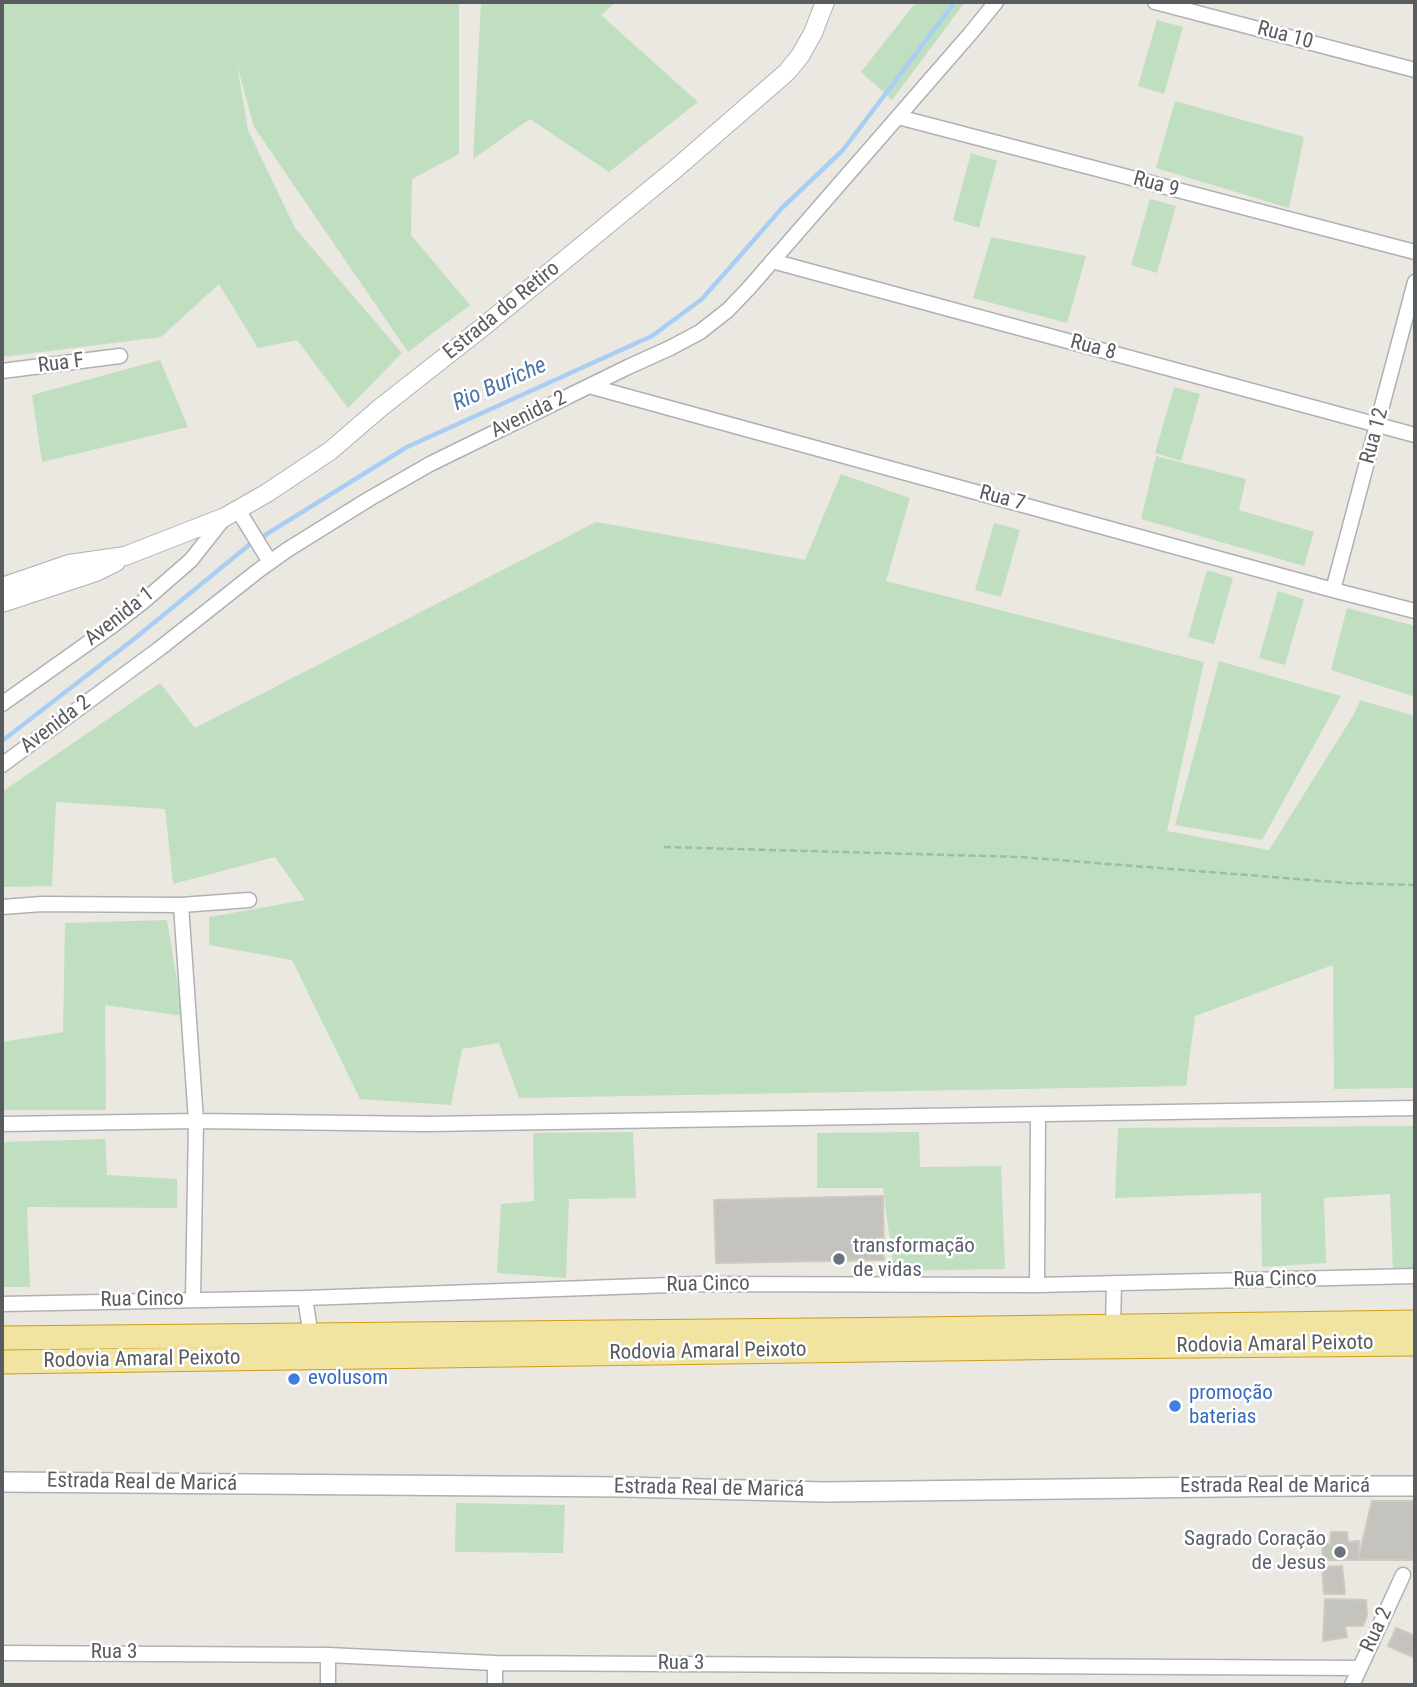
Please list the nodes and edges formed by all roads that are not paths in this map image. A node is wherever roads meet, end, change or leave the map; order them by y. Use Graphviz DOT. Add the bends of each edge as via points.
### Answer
graph roads {
  1 [pos="825,2"];
  2 [pos="996,2"];
  3 [pos="1155,2"];
  4 [pos="1415,70"];
  5 [pos="898,117"];
  6 [pos="1415,252"];
  7 [pos="772,261"];
  8 [pos="1415,282"];
  9 [pos="120,356"];
  10 [pos="2,371"];
  11 [pos="589,386"];
  12 [pos="1378,425"];
  13 [pos="1415,435"];
  14 [pos="232,513"];
  15 [pos="125,556"];
  16 [pos="266,556"];
  17 [pos="2,587"];
  18 [pos="1333,590"];
  19 [pos="2,603"];
  20 [pos="1415,611"];
  21 [pos="2,704"];
  22 [pos="2,765"];
  23 [pos="249,900"];
  24 [pos="181,905"];
  25 [pos="2,907"];
  26 [pos="1415,1108"];
  27 [pos="1038,1115"];
  28 [pos="196,1121"];
  29 [pos="2,1124"];
  30 [pos="1415,1276"];
  31 [pos="1114,1284"];
  32 [pos="1037,1285"];
  33 [pos="305,1298"];
  34 [pos="193,1299"];
  35 [pos="2,1304"];
  36 [pos="1415,1322"];
  37 [pos="1113,1326"];
  38 [pos="311,1336"];
  39 [pos="2,1338"];
  40 [pos="1415,1344"];
  41 [pos="2,1362"];
  42 [pos="2,1482"];
  43 [pos="1415,1486"];
  44 [pos="1403,1575"];
  45 [pos="2,1653"];
  46 [pos="328,1655"];
  47 [pos="495,1662"];
  48 [pos="1360,1668"];
  49 [pos="328,1685"];
  50 [pos="495,1685"];
  51 [pos="1352,1685"];
  1 -- 14 [label="street, Estrada do Retiro" via="800,56 755,101 330,451"];
  2 -- 5 [label="street, Avenida 2"];
  3 -- 4 [label="street, Rua 10"];
  5 -- 6 [label="street, Rua 9"];
  5 -- 7 [label="street, Avenida 2"];
  7 -- 11 [label="street, Avenida 2" via="728,310 700,332"];
  7 -- 12 [label="street, Rua 8"];
  8 -- 12 [label="street, Rua 12"];
  9 -- 10 [label="street, Rua F"];
  11 -- 16 [label="street, Avenida 2" via="429,464"];
  11 -- 18 [label="street, Rua 7"];
  12 -- 13 [label="street, Rua 8"];
  12 -- 18 [label="street, Rua 12"];
  14 -- 15 [label="street, Estrada do Retiro"];
  14 -- 16 [label="street" via="251,531"];
  14 -- 21 [label="street, Avenida 1" via="191,560 144,601"];
  15 -- 17 [label="street, Estrada do Retiro" via="69,564"];
  15 -- 19 [label="street, Estrada do Retiro" via="96,572"];
  16 -- 22 [label="street, Avenida 2" via="159,649"];
  18 -- 20 [label="street, Rua 7"];
  23 -- 24 [label="street"];
  24 -- 25 [label="street"];
  24 -- 28 [label="street"];
  26 -- 27 [label="street"];
  27 -- 28 [label="street" via="427,1124"];
  27 -- 32 [label="street"];
  28 -- 29 [label="street"];
  28 -- 34 [label="street"];
  30 -- 31 [label="street, Rua Cinco"];
  31 -- 32 [label="street, Rua Cinco"];
  31 -- 37 [label="street"];
  32 -- 33 [label="street, Rua Cinco" via="699,1284"];
  33 -- 34 [label="street, Rua Cinco"];
  33 -- 38 [label="street"];
  34 -- 35 [label="street, Rua Cinco"];
  36 -- 37 [label="highway, Rodovia Amaral Peixoto"];
  37 -- 38 [label="highway, Rodovia Amaral Peixoto"];
  38 -- 39 [label="highway, Rodovia Amaral Peixoto"];
  40 -- 41 [label="highway, Rodovia Amaral Peixoto"];
  42 -- 43 [label="main road, Estrada Real de Maricá" via="825,1492"];
  44 -- 48 [label="street, Rua 2"];
  45 -- 46 [label="street, Rua 3"];
  46 -- 47 [label="street, Rua 3"];
  46 -- 49 [label="street"];
  47 -- 48 [label="street, Rua 3"];
  47 -- 50 [label="street"];
  48 -- 51 [label="street, Rua 2"];
}
